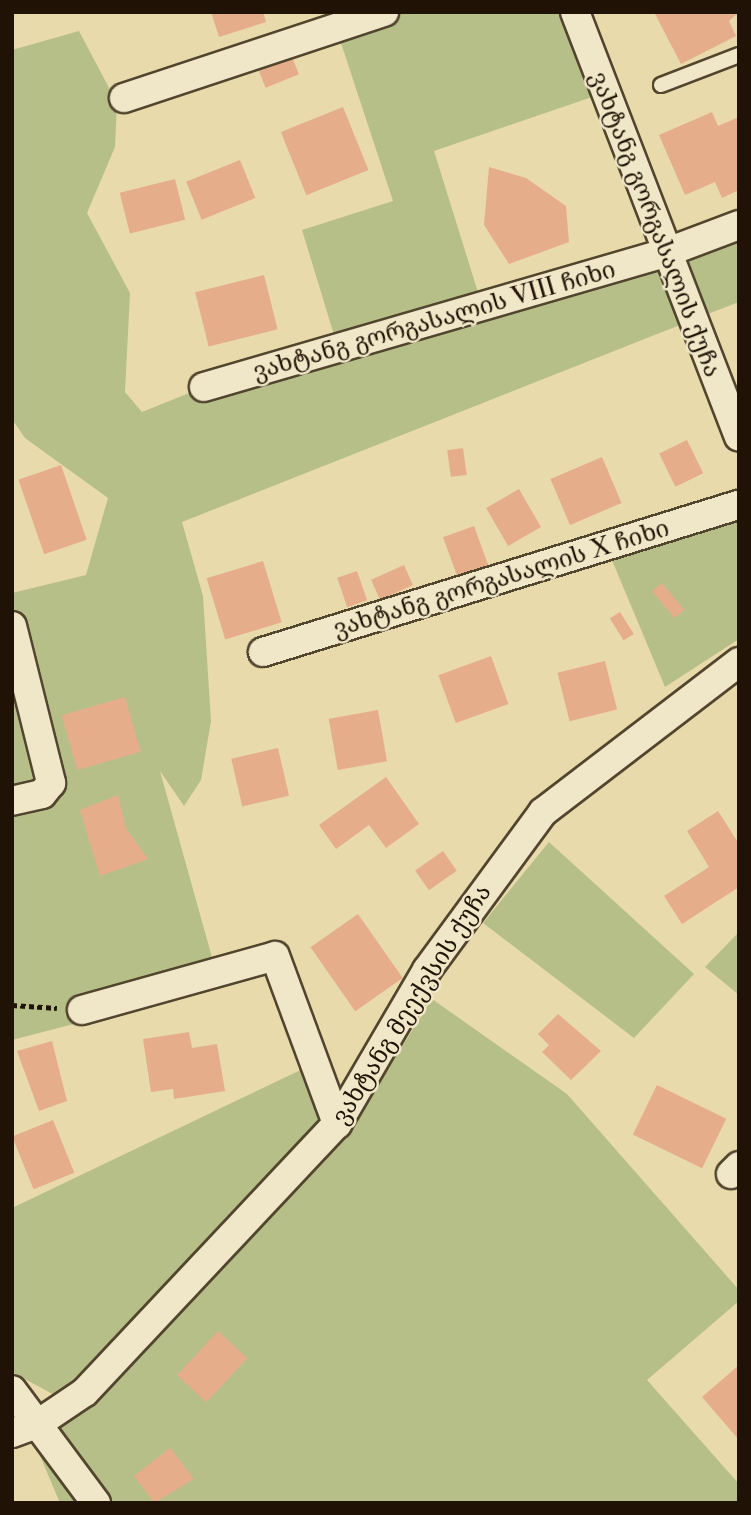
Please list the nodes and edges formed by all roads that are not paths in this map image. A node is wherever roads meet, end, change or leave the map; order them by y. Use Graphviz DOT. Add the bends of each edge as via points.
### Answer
graph roads {
  1 [pos="384,12"];
  2 [pos="575,12"];
  3 [pos="739,55"];
  4 [pos="661,85"];
  5 [pos="124,99"];
  6 [pos="739,225"];
  7 [pos="665,253"];
  8 [pos="204,387"];
  9 [pos="739,436"];
  10 [pos="739,505"];
  11 [pos="12,626"];
  12 [pos="263,652"];
  13 [pos="739,662"];
  14 [pos="12,801"];
  15 [pos="82,1010"];
  16 [pos="337,1124"];
  17 [pos="12,1390"];
  18 [pos="39,1423"];
  19 [pos="12,1433"];
  20 [pos="96,1503"];
  1 -- 5 [label="street"];
  2 -- 7 [label="street, ვახტანგ გორგასალის ქუჩა"];
  3 -- 4 [label="lane"];
  6 -- 7 [label="street, ვახტანგ გორგასალის VIII ჩიხი"];
  7 -- 8 [label="street, ვახტანგ გორგასალის VIII ჩიხი"];
  7 -- 9 [label="street, ვახტანგ გორგასალის ქუჩა"];
  10 -- 12 [label="street, ვახტანგ გორგასალის X ჩიხი"];
  11 -- 14 [label="street" via="51,783 47,792"];
  13 -- 16 [label="street, ვახტანგ მეექვსის ქუჩა" via="543,812 427,970"];
  15 -- 16 [label="street" via="275,956"];
  16 -- 18 [label="street, ვახტანგ მეექვსის ქუჩა" via="85,1392"];
  17 -- 18 [label="street"];
  18 -- 19 [label="street, ვახტანგ მეექვსის ქუჩა"];
  18 -- 20 [label="street"];
}
